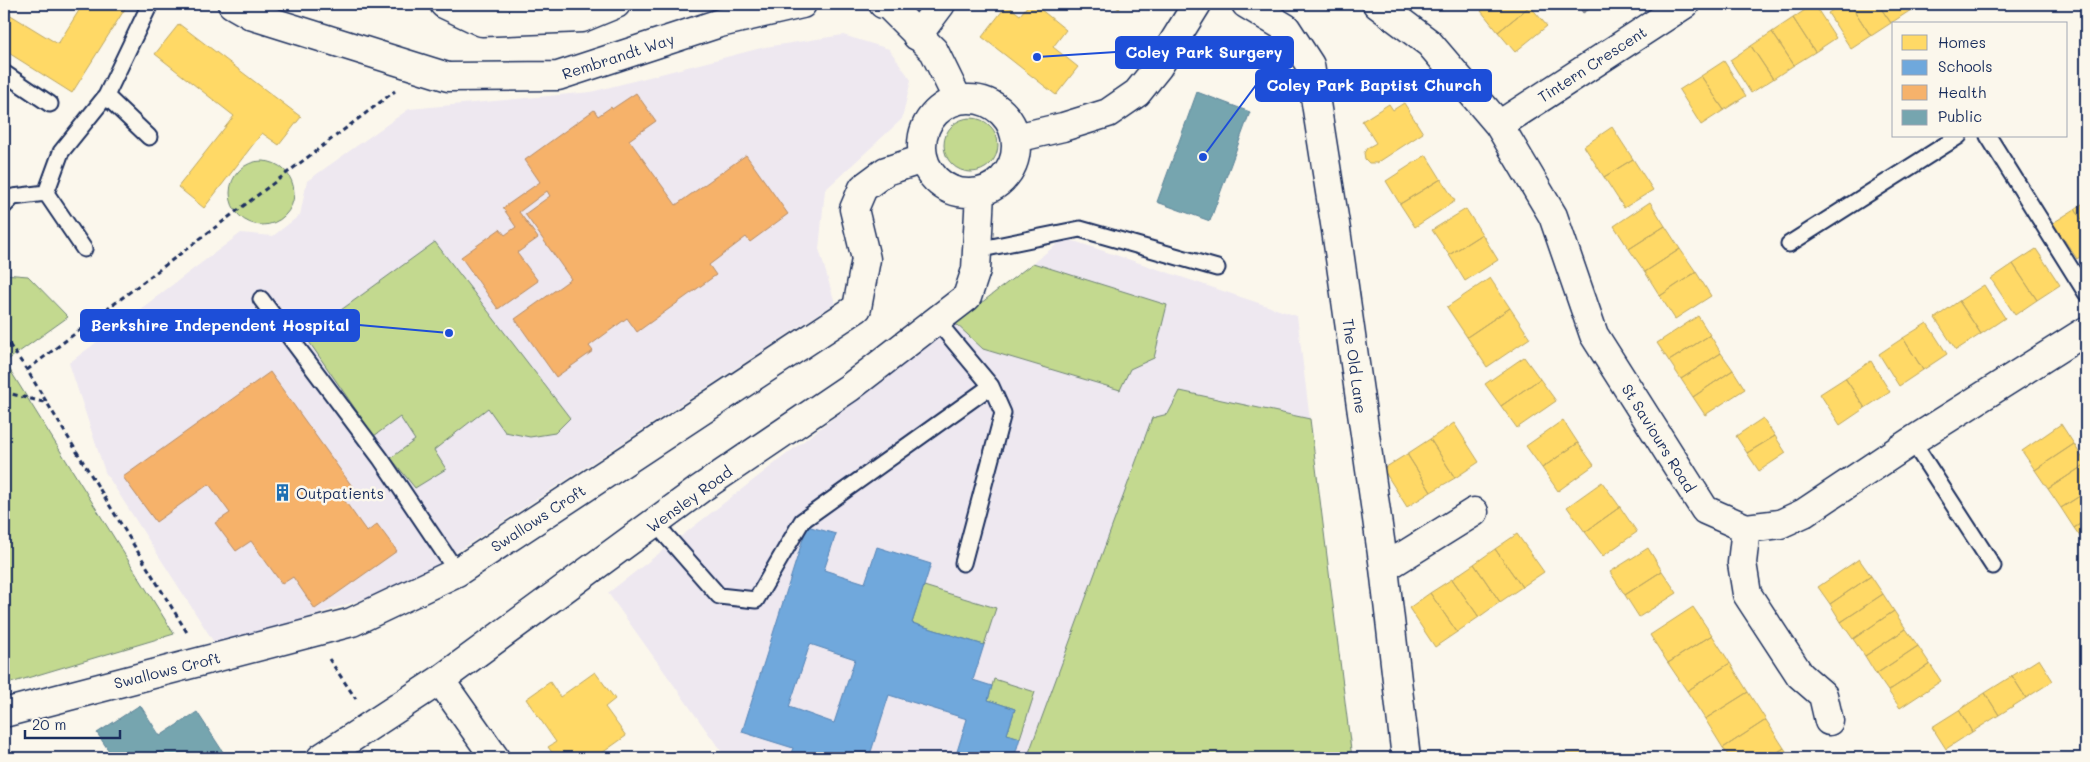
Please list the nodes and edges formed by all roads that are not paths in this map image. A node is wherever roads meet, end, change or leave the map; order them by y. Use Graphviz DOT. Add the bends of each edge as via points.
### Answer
graph roads {
  1 [pos="150,4"];
  2 [pos="232,4"];
  3 [pos="444,4"];
  4 [pos="616,4"];
  5 [pos="802,4"];
  6 [pos="883,4"];
  7 [pos="940,4"];
  8 [pos="1197,4"];
  9 [pos="1246,4"];
  10 [pos="1377,4"];
  11 [pos="1685,4"];
  12 [pos="917,36"];
  13 [pos="4,73"];
  14 [pos="106,96"];
  15 [pos="958,100"];
  16 [pos="50,104"];
  17 [pos="1499,125"];
  18 [pos="149,137"];
  19 [pos="1016,138"];
  20 [pos="1956,138"];
  21 [pos="1989,138"];
  22 [pos="924,159"];
  23 [pos="980,192"];
  24 [pos="46,193"];
  25 [pos="4,206"];
  26 [pos="1789,244"];
  27 [pos="84,249"];
  28 [pos="977,250"];
  29 [pos="1217,268"];
  30 [pos="2086,293"];
  31 [pos="261,299"];
  32 [pos="936,320"];
  33 [pos="2084,338"];
  34 [pos="991,386"];
  35 [pos="1912,440"];
  36 [pos="1474,512"];
  37 [pos="655,523"];
  38 [pos="1746,528"];
  39 [pos="963,563"];
  40 [pos="1994,566"];
  41 [pos="1384,568"];
  42 [pos="457,572"];
  43 [pos="440,680"];
  44 [pos="4,713"];
  45 [pos="1829,721"];
  46 [pos="321,758"];
  47 [pos="495,758"];
  48 [pos="1406,758"];
  1 -- 14 [label="lane"];
  2 -- 5 [label="street, Rembrandt Way" via="253,16 448,77 558,76 720,24"];
  3 -- 4 [label="street" via="482,22 582,18"];
  6 -- 12 [label="street" via="888,5"];
  7 -- 12 [label="street"];
  8 -- 19 [label="street" via="1158,67 1137,93 1108,113"];
  9 -- 41 [label="street, The Old Lane" via="1286,28 1310,65"];
  10 -- 17 [label="street, St Saviours Road" via="1429,43"];
  11 -- 17 [label="street, Tintern Crescent"];
  12 -- 15 [label="street" via="934,51"];
  13 -- 16 [label="lane"];
  14 -- 18 [label="lane"];
  14 -- 24 [label="lane" via="61,152"];
  15 -- 19 [label="street" via="990,104 1007,118"];
  15 -- 22 [label="street" via="932,116 922,144"];
  17 -- 38 [label="street, St Saviours Road" via="1553,216 1594,335 1705,510"];
  19 -- 23 [label="street" via="1012,166 993,187"];
  20 -- 26 [label="lane"];
  21 -- 30 [label="lane"];
  22 -- 23 [label="street" via="939,183 952,190"];
  22 -- 42 [label="street, Swallows Croft" via="886,171 863,188 854,209 866,260 857,308"];
  23 -- 28 [label="street, Wensley Road"];
  24 -- 25 [label="lane" via="13,197"];
  24 -- 27 [label="lane"];
  28 -- 29 [label="lane" via="1080,229"];
  28 -- 32 [label="street, Wensley Road" via="976,270 966,297"];
  31 -- 42 [label="lane" via="381,459"];
  32 -- 34 [label="lane"];
  32 -- 37 [label="street, Wensley Road" via="849,388"];
  33 -- 35 [label="street"];
  34 -- 37 [label="lane" via="802,521 756,600 718,596"];
  34 -- 39 [label="lane" via="1004,413"];
  35 -- 38 [label="street" via="1804,513 1780,524"];
  35 -- 40 [label="lane"];
  36 -- 41 [label="street"];
  37 -- 43 [label="street, Wensley Road"];
  38 -- 45 [label="street" via="1742,563 1747,594 1800,675 1823,695"];
  41 -- 48 [label="street, The Old Lane"];
  42 -- 44 [label="street, Swallows Croft" via="352,622"];
  43 -- 46 [label="street, Wensley Road"];
  43 -- 47 [label="street"];
}
